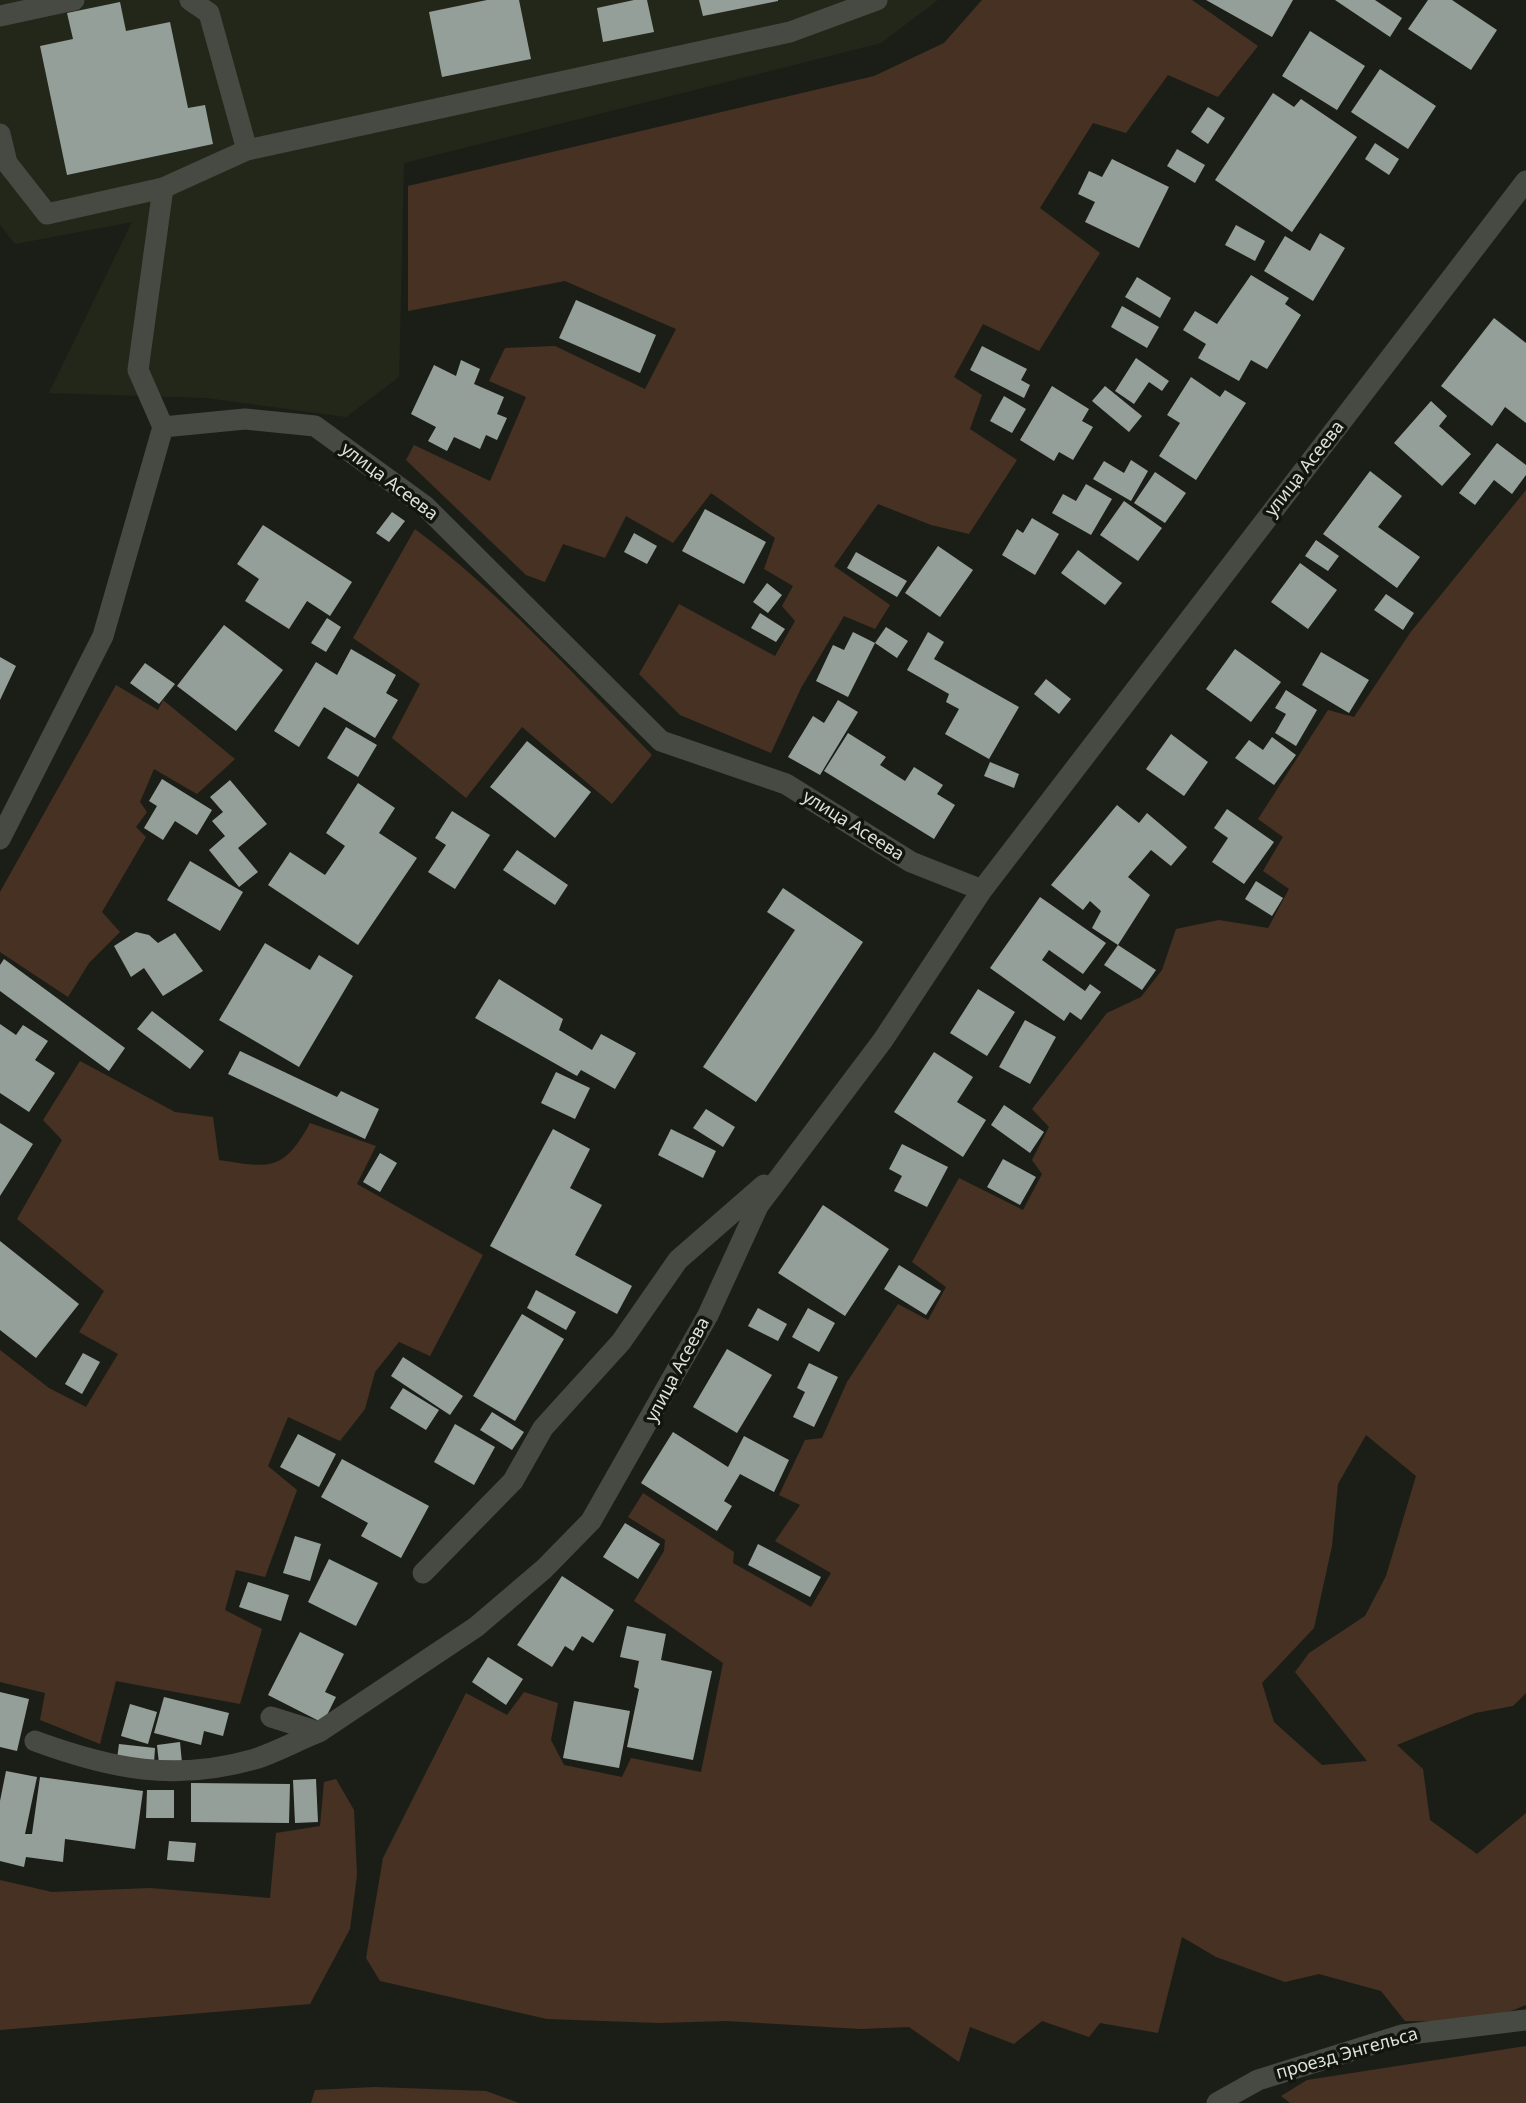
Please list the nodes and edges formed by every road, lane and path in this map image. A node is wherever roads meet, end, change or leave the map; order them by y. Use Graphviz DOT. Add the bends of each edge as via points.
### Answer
graph roads {
  1 [pos="74,0"];
  2 [pos="190,0"];
  3 [pos="877,0"];
  4 [pos="213,6"];
  5 [pos="0,16"];
  6 [pos="0,134"];
  7 [pos="247,150"];
  8 [pos="1526,181"];
  9 [pos="163,188"];
  10 [pos="163,427"];
  11 [pos="0,839"];
  12 [pos="982,890"];
  13 [pos="790,1163"];
  14 [pos="423,1573"];
  15 [pos="271,1717"];
  16 [pos="319,1731"];
  17 [pos="34,1741"];
  18 [pos="1526,2020"];
  19 [pos="1221,2101"];
  1 -- 5 [label="street"];
  2 -- 4 [label="street"];
  3 -- 7 [label="street" via="790,32"];
  4 -- 7 [label="street"];
  6 -- 9 [label="street" via="6,163 47,214"];
  7 -- 9 [label="street"];
  8 -- 12 [label="street, улица Асеева"];
  9 -- 10 [label="street" via="138,370"];
  10 -- 11 [label="street" via="103,636"];
  10 -- 12 [label="street, улица Асеева" via="245,419 316,426 425,506 661,741 786,784 911,862"];
  12 -- 13 [label="street, улица Асеева" via="883,1040"];
  13 -- 14 [label="street" via="678,1260 621,1342 543,1427 513,1481"];
  13 -- 16 [label="street, улица Асеева" via="758,1206 708,1315 591,1521 476,1627"];
  15 -- 16 [label="street"];
  16 -- 17 [label="street, улица Асеева" via="256,1758 198,1772 114,1766"];
  18 -- 19 [label="street, проезд Энгельса" via="1402,2035 1258,2080"];
}
